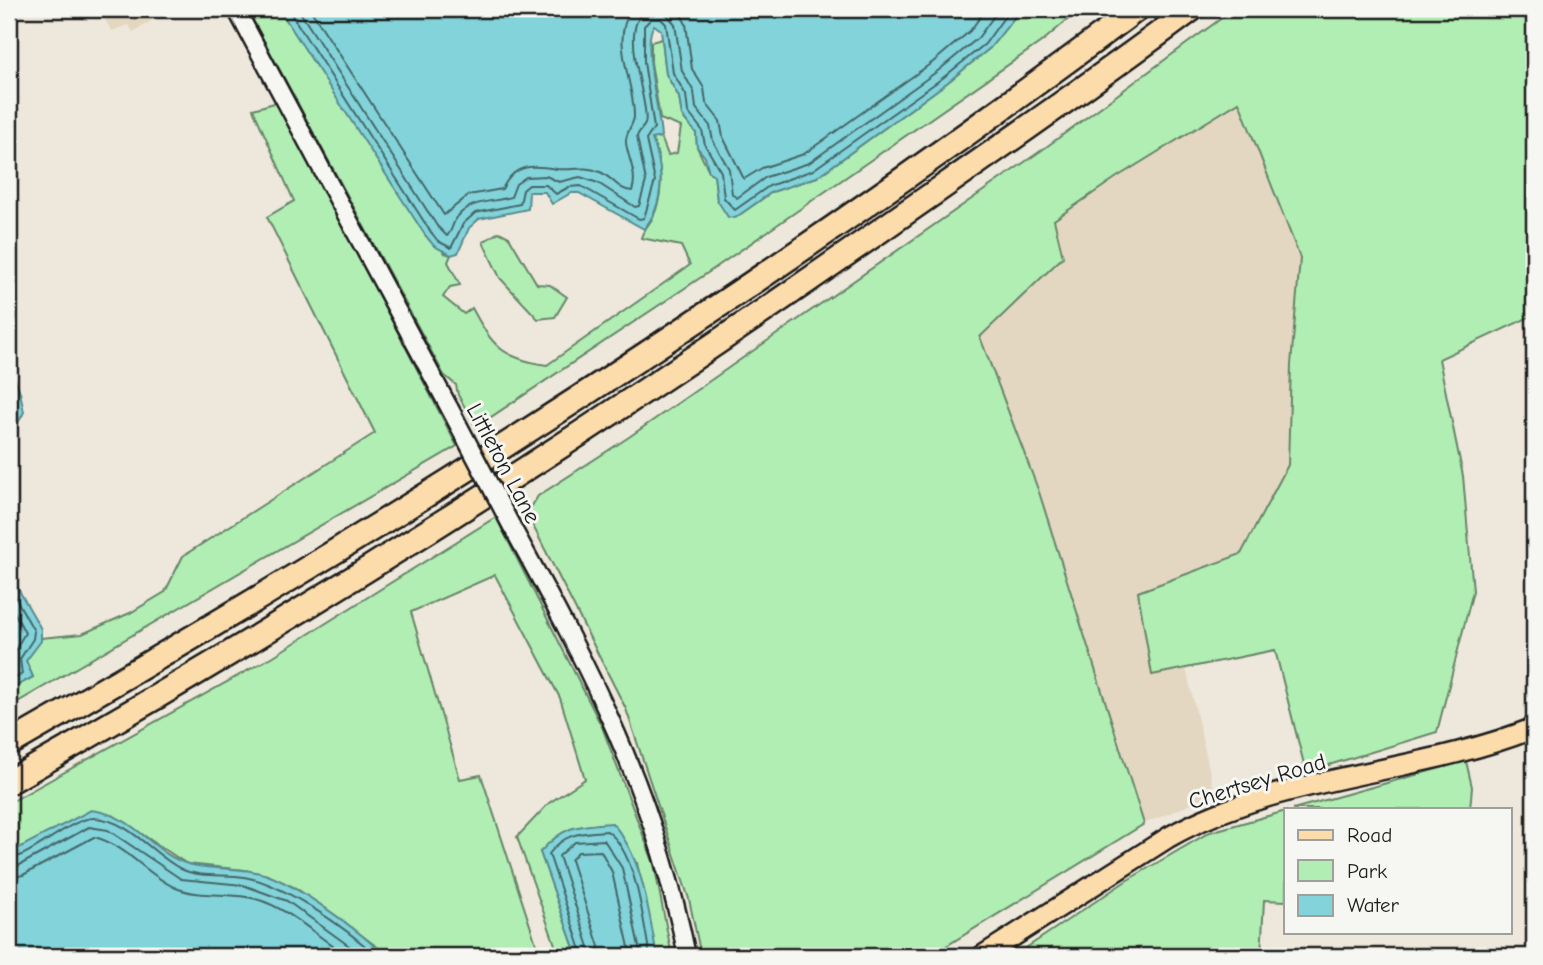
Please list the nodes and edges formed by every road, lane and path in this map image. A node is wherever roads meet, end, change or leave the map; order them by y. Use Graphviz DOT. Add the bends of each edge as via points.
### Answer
graph roads {
  1 [pos="236,9"];
  2 [pos="1137,9"];
  3 [pos="1192,9"];
  4 [pos="1534,728"];
  5 [pos="9,744"];
  6 [pos="9,782"];
  7 [pos="687,956"];
  8 [pos="982,956"];
  1 -- 7 [label="street, Littleton Lane, bridge" via="586,663 614,722 664,855"];
  2 -- 5 [label="highway" via="872,200 582,395 279,586"];
  3 -- 6 [label="highway" via="832,265 545,457"];
  4 -- 8 [label="main road, Chertsey Road" via="1462,752 1299,790 1199,822"];
}
